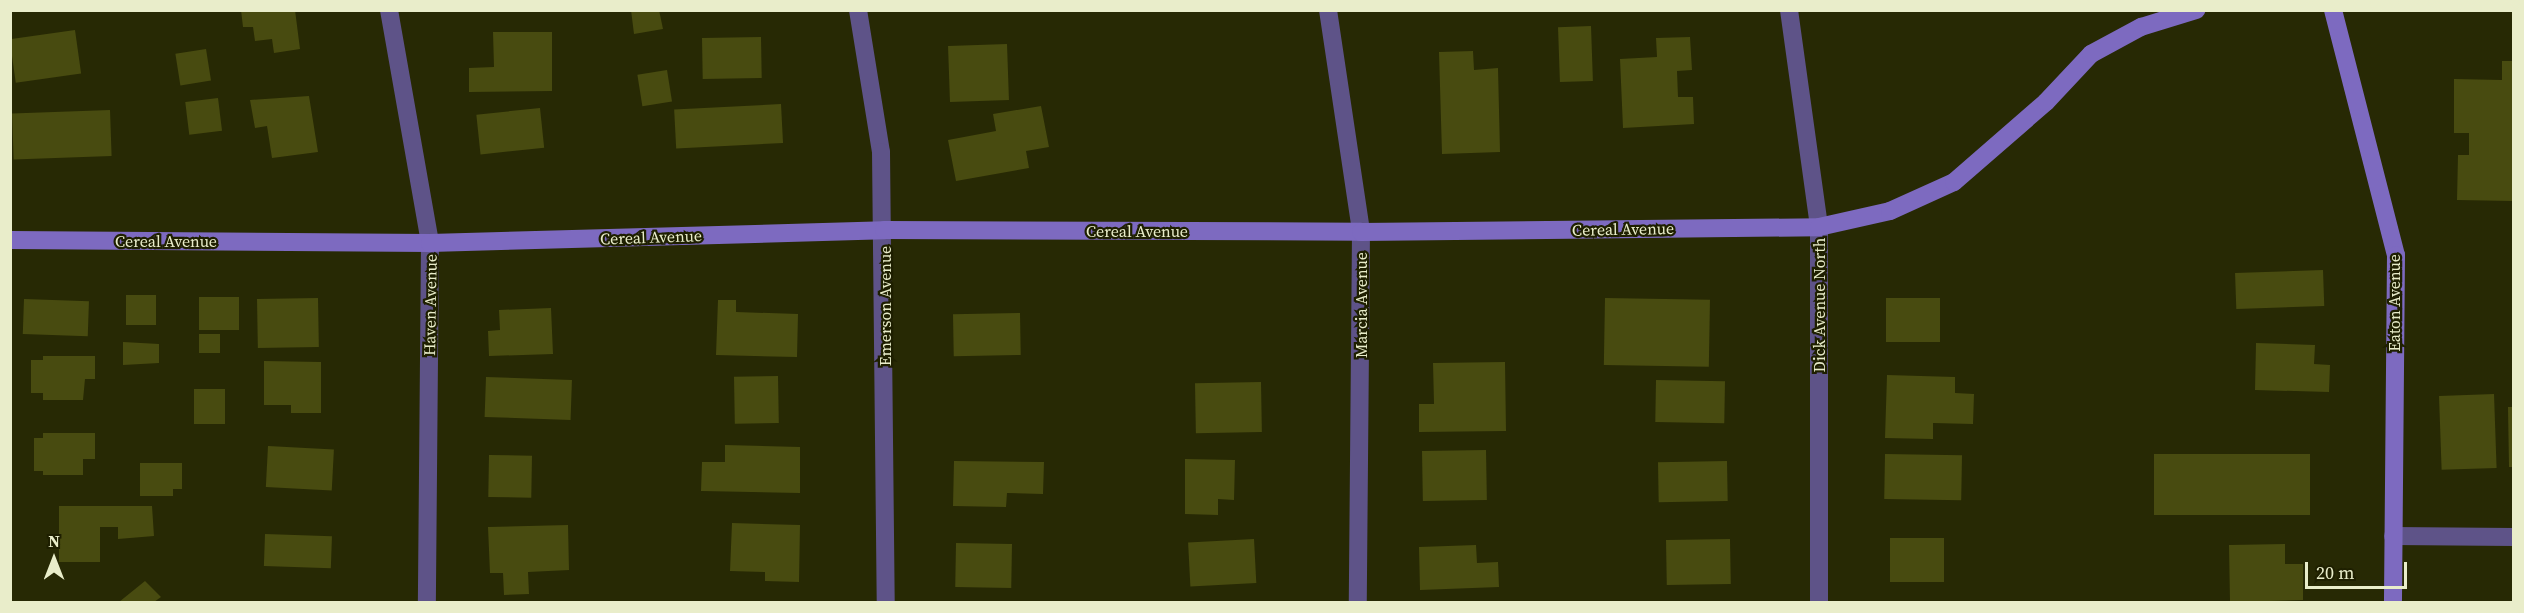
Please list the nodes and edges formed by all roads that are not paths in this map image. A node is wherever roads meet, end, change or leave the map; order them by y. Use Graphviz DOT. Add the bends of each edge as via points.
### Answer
graph roads {
  1 [pos="389,10"];
  2 [pos="858,10"];
  3 [pos="1328,10"];
  4 [pos="1789,10"];
  5 [pos="2196,10"];
  6 [pos="2333,10"];
  7 [pos="1819,227"];
  8 [pos="884,230"];
  9 [pos="1361,232"];
  10 [pos="10,240"];
  11 [pos="430,243"];
  12 [pos="2393,536"];
  13 [pos="2514,537"];
  14 [pos="427,603"];
  15 [pos="886,603"];
  16 [pos="1359,603"];
  17 [pos="1819,603"];
  18 [pos="2393,603"];
  1 -- 11 [label="street, Haven Avenue"];
  2 -- 8 [label="street, Emerson Avenue" via="881,152"];
  3 -- 9 [label="street, Marcia Avenue"];
  4 -- 7 [label="street, Dick Avenue North"];
  5 -- 7 [label="street, Cereal Avenue" via="2141,27 2091,54 2046,102 1954,182 1890,211"];
  6 -- 12 [label="street, Eaton Avenue" via="2396,255"];
  7 -- 9 [label="street, Cereal Avenue"];
  7 -- 17 [label="street, Dick Avenue North"];
  8 -- 9 [label="street, Cereal Avenue"];
  8 -- 11 [label="street, Cereal Avenue"];
  8 -- 15 [label="street, Emerson Avenue"];
  9 -- 16 [label="street, Marcia Avenue"];
  10 -- 11 [label="street, Cereal Avenue"];
  11 -- 14 [label="street, Haven Avenue"];
  12 -- 13 [label="street"];
  12 -- 18 [label="street, Eaton Avenue"];
}
